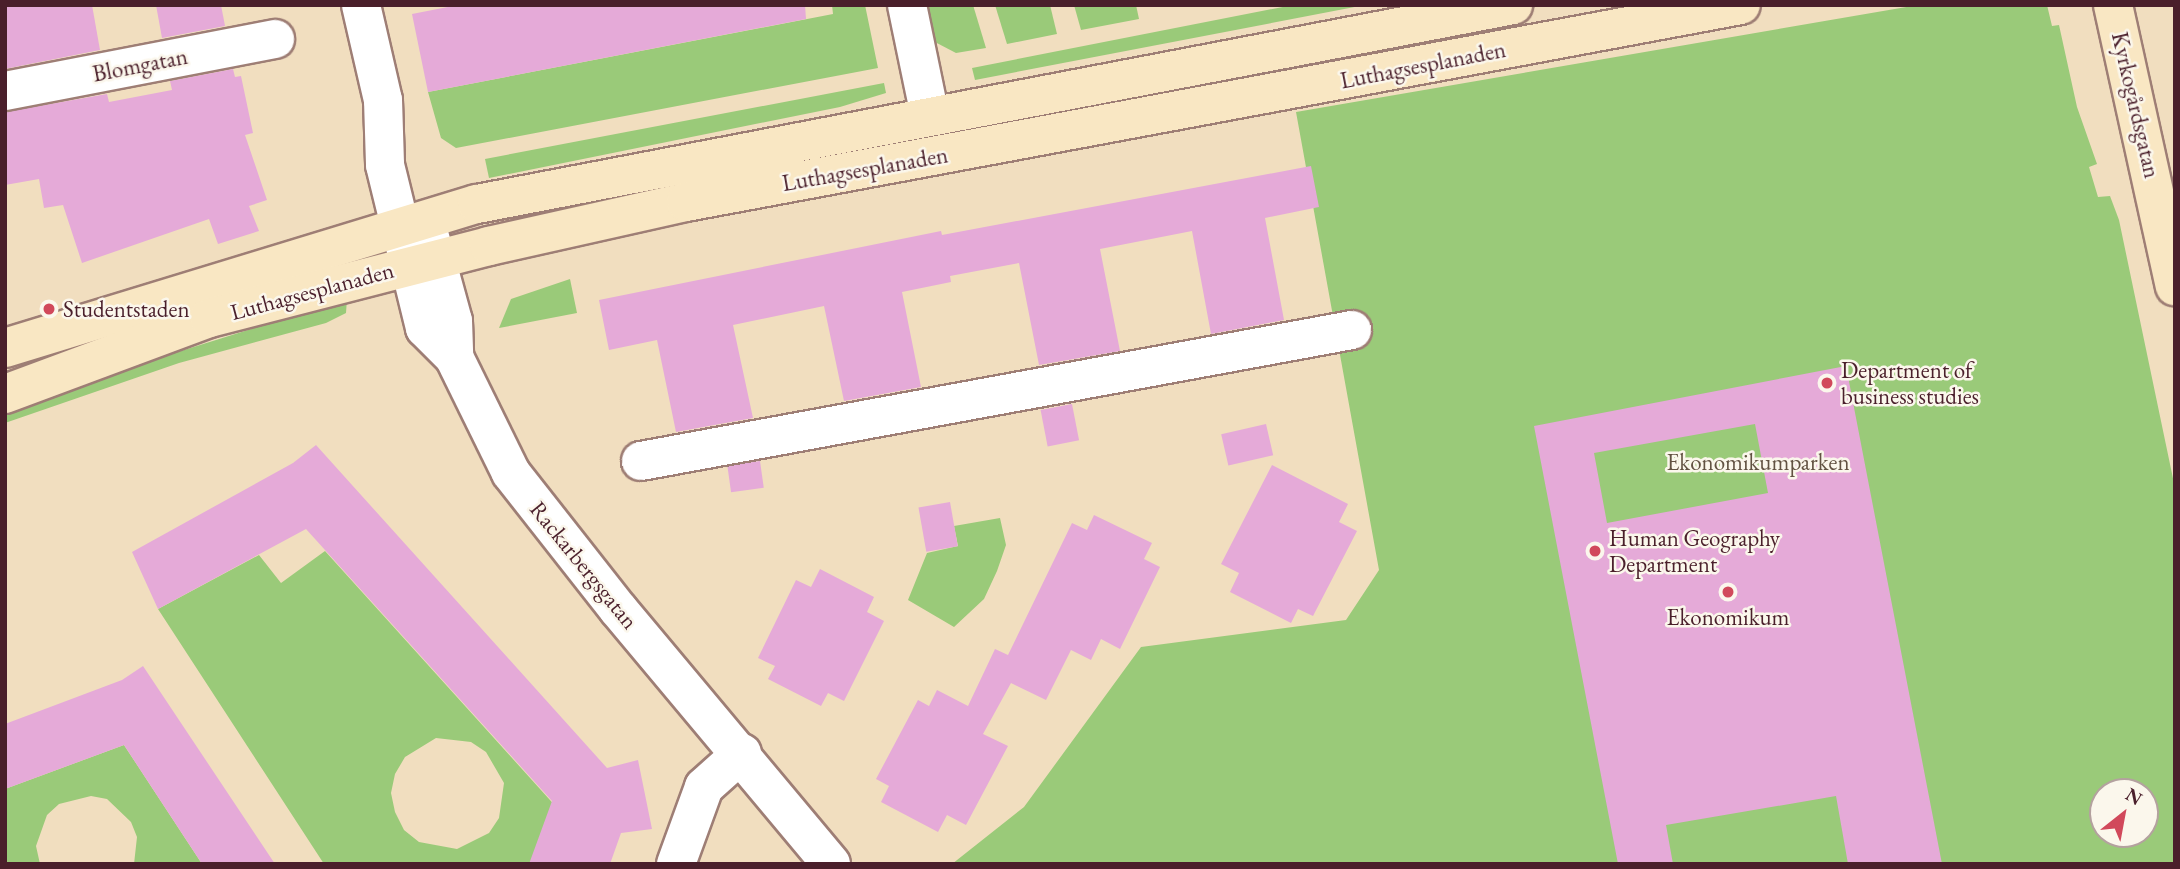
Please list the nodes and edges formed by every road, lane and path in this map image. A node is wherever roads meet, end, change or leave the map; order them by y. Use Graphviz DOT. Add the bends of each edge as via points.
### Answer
graph roads {
  1 [pos="361,5"];
  2 [pos="907,5"];
  3 [pos="1513,5"];
  4 [pos="1741,5"];
  5 [pos="2113,5"];
  6 [pos="1471,9"];
  7 [pos="275,39"];
  8 [pos="5,91"];
  9 [pos="930,116"];
  10 [pos="412,222"];
  11 [pos="423,262"];
  12 [pos="2175,286"];
  13 [pos="1352,330"];
  14 [pos="5,348"];
  15 [pos="5,394"];
  16 [pos="640,461"];
  17 [pos="742,753"];
  18 [pos="676,864"];
  19 [pos="831,864"];
  1 -- 10 [label="street, Rackarbergsgatan" via="383,100 409,159"];
  2 -- 9 [label="street"];
  3 -- 6 [label="main road, Luthagsesplanaden"];
  4 -- 11 [label="main road, Luthagsesplanaden" via="686,202"];
  5 -- 12 [label="main road, Kyrkogårdsgatan"];
  6 -- 9 [label="main road, Luthagsesplanaden"];
  7 -- 8 [label="street, Blomgatan"];
  9 -- 10 [label="main road, Luthagsesplanaden" via="477,204"];
  10 -- 11 [label="street, Rackarbergsgatan"];
  10 -- 14 [label="main road, Luthagsesplanaden"];
  11 -- 15 [label="main road, Luthagsesplanaden" via="209,318"];
  11 -- 17 [label="street, Rackarbergsgatan" via="425,328 454,357 512,473 618,609"];
  13 -- 16 [label="street"];
  17 -- 18 [label="street" via="704,788"];
  17 -- 19 [label="street, Rackarbergsgatan"];
}
